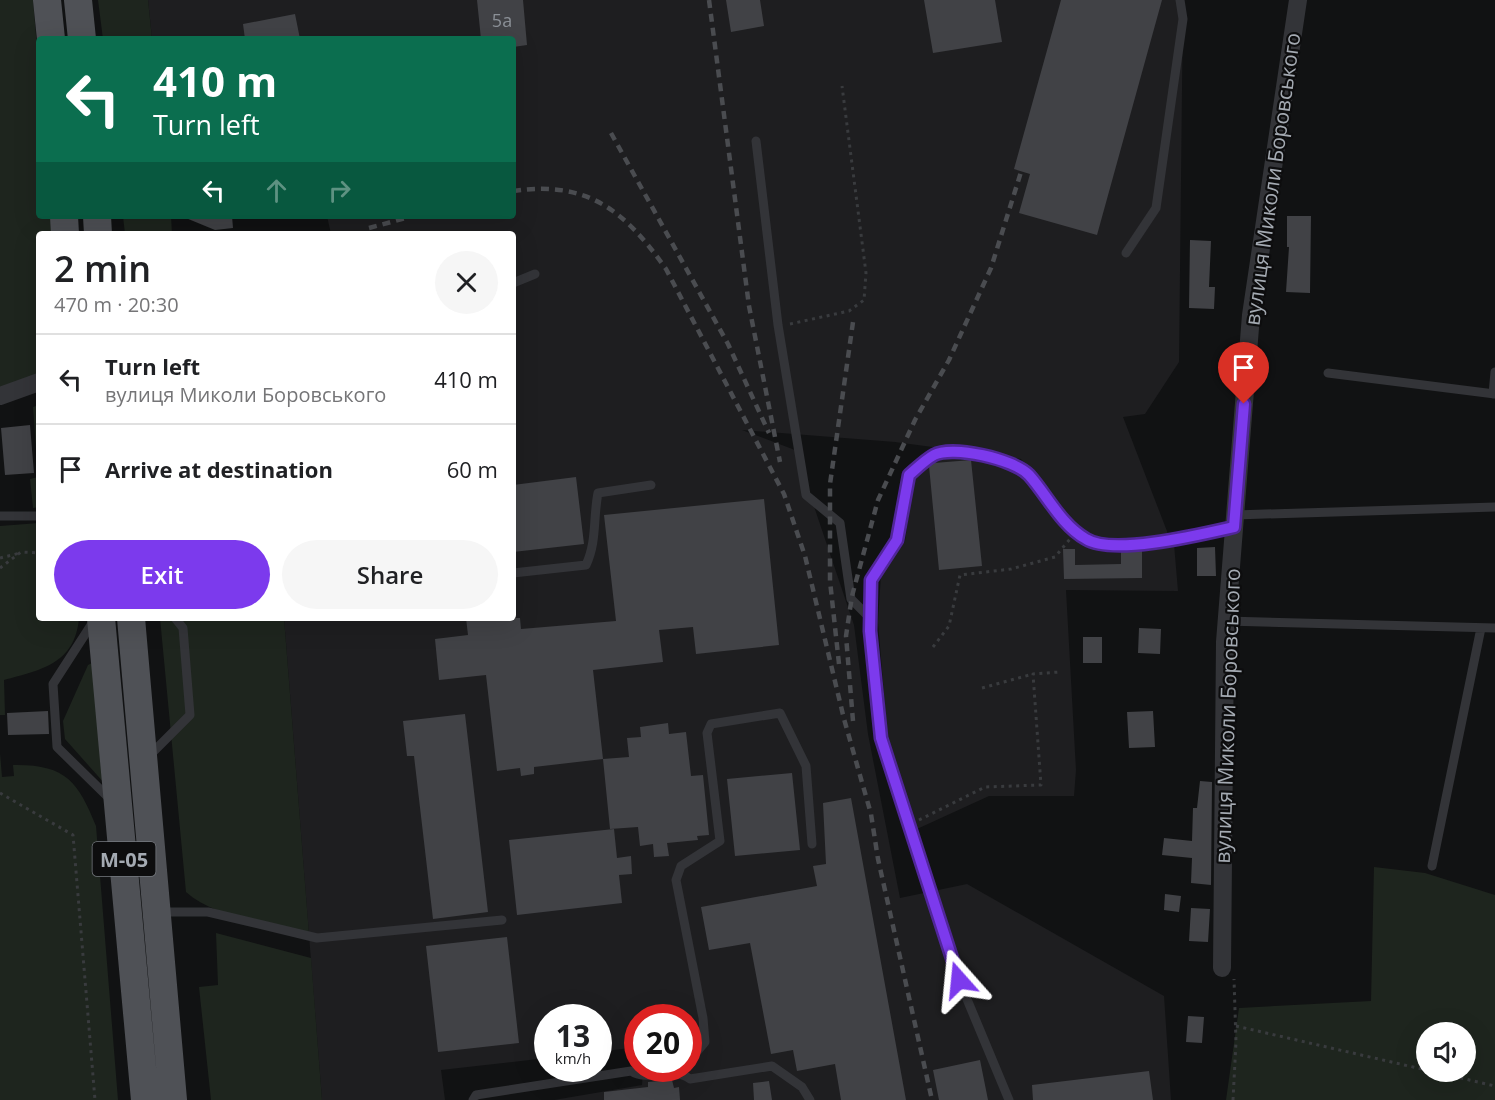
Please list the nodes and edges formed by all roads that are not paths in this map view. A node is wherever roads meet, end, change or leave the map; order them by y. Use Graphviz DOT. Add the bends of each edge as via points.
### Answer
graph roads {
  1 [pos="47,0"];
  2 [pos="78,0"];
  3 [pos="1180,0"];
  4 [pos="1298,0"];
  5 [pos="51,36"];
  6 [pos="82,36"];
  7 [pos="756,141"];
  8 [pos="1126,253"];
  9 [pos="535,274"];
  10 [pos="516,282"];
  11 [pos="1495,372"];
  12 [pos="1328,373"];
  13 [pos="36,383"];
  14 [pos="1494,394"];
  15 [pos="0,396"];
  16 [pos="651,485"];
  17 [pos="1495,507"];
  18 [pos="0,516"];
  19 [pos="36,516"];
  20 [pos="1235,521"];
  21 [pos="516,573"];
  22 [pos="870,618"];
  23 [pos="94,621"];
  24 [pos="101,621"];
  25 [pos="131,621"];
  26 [pos="177,621"];
  27 [pos="1227,621"];
  28 [pos="1481,628"];
  29 [pos="1495,628"];
  30 [pos="144,760"];
  31 [pos="119,808"];
  32 [pos="812,844"];
  33 [pos="1432,866"];
  34 [pos="157,912"];
  35 [pos="502,920"];
  36 [pos="1222,968"];
  37 [pos="701,1004"];
  38 [pos="702,1008"];
  39 [pos="702,1046"];
  40 [pos="624,1072"];
  41 [pos="702,1077"];
  42 [pos="145,1100"];
  43 [pos="173,1100"];
  44 [pos="473,1100"];
  45 [pos="810,1100"];
  46 [pos="1009,1100"];
  1 -- 5 [label="main road"];
  2 -- 6 [label="main road"];
  3 -- 8 [label="lane" via="1182,19 1156,208"];
  4 -- 20 [label="street, вулиця Миколи Боровського" via="1251,315"];
  7 -- 22 [label="lane" via="778,326 806,495 840,523 851,599"];
  9 -- 10 [label="lane"];
  11 -- 14 [label="lane"];
  12 -- 14 [label="lane"];
  13 -- 15 [label="street"];
  16 -- 21 [label="lane" via="598,493 594,548 586,565"];
  17 -- 20 [label="lane"];
  18 -- 19 [label="lane"];
  20 -- 22 [label="lane" via="1172,541 1107,544 1086,540 1057,512 1027,472 1006,461 953,451 934,454 909,475 897,540 871,580"];
  20 -- 27 [label="street, вулиця Миколи Боровського"];
  22 -- 46 [label="lane" via="881,738 959,980"];
  23 -- 31 [label="lane" via="53,684 57,747"];
  24 -- 31 [label="main road, М-05"];
  25 -- 30 [label="main road, М-05"];
  26 -- 30 [label="lane" via="183,628 190,715"];
  27 -- 28 [label="lane"];
  27 -- 36 [label="street, вулиця Миколи Боровського"];
  28 -- 29 [label="lane"];
  28 -- 33 [label="lane"];
  30 -- 34 [label="main road, М-05"];
  31 -- 42 [label="main road, М-05"];
  32 -- 37 [label="lane" via="806,766 780,713 711,724 707,733 720,840 681,866 676,880"];
  34 -- 35 [label="lane" via="208,912 317,938"];
  34 -- 43 [label="main road, М-05"];
  38 -- 39 [label="lane"];
  40 -- 44 [label="lane" via="476,1095"];
  41 -- 45 [label="lane" via="772,1066 802,1087"];
}
